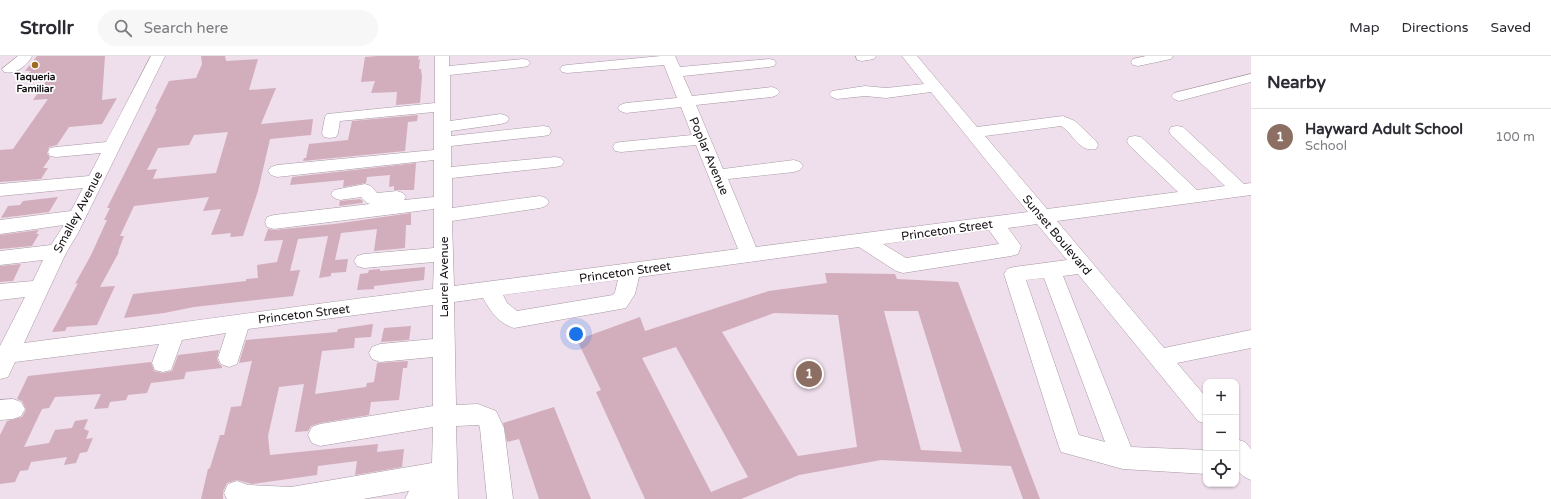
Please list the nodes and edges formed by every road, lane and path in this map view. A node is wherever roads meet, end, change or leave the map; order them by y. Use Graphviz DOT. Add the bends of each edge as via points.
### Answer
graph roads {
  1 [pos="25,56"];
  2 [pos="158,56"];
  3 [pos="909,56"];
  4 [pos="1166,56"];
  5 [pos="670,62"];
  6 [pos="1138,62"];
  7 [pos="442,63"];
  8 [pos="523,63"];
  9 [pos="768,63"];
  10 [pos="10,69"];
  11 [pos="566,69"];
  12 [pos="1251,78"];
  13 [pos="934,87"];
  14 [pos="772,92"];
  15 [pos="837,94"];
  16 [pos="1179,96"];
  17 [pos="687,102"];
  18 [pos="443,107"];
  19 [pos="626,108"];
  20 [pos="501,119"];
  21 [pos="543,131"];
  22 [pos="1177,131"];
  23 [pos="330,133"];
  24 [pos="972,133"];
  25 [pos="702,139"];
  26 [pos="443,141"];
  27 [pos="1135,141"];
  28 [pos="1090,145"];
  29 [pos="112,147"];
  30 [pos="621,147"];
  31 [pos="56,152"];
  32 [pos="555,162"];
  33 [pos="794,166"];
  34 [pos="277,171"];
  35 [pos="444,173"];
  36 [pos="717,175"];
  37 [pos="94,181"];
  38 [pos="0,190"];
  39 [pos="1245,190"];
  40 [pos="340,194"];
  41 [pos="1194,196"];
  42 [pos="540,202"];
  43 [pos="444,204"];
  44 [pos="77,217"];
  45 [pos="1042,217"];
  46 [pos="274,222"];
  47 [pos="994,223"];
  48 [pos="0,227"];
  49 [pos="863,241"];
  50 [pos="57,251"];
  51 [pos="444,254"];
  52 [pos="750,255"];
  53 [pos="0,258"];
  54 [pos="364,261"];
  55 [pos="1083,266"];
  56 [pos="1051,270"];
  57 [pos="630,271"];
  58 [pos="40,288"];
  59 [pos="489,290"];
  60 [pos="0,292"];
  61 [pos="444,296"];
  62 [pos="240,322"];
  63 [pos="174,334"];
  64 [pos="1251,339"];
  65 [pos="443,347"];
  66 [pos="380,353"];
  67 [pos="230,358"];
  68 [pos="1159,358"];
  69 [pos="3,359"];
  70 [pos="163,363"];
  71 [pos="1203,410"];
  72 [pos="445,416"];
  73 [pos="320,435"];
  74 [pos="1123,458"];
  75 [pos="1203,462"];
  76 [pos="445,488"];
  77 [pos="237,493"];
  78 [pos="418,499"];
  79 [pos="500,499"];
  1 -- 10 [label="street"];
  2 -- 29 [label="street, Smalley Avenue"];
  3 -- 13 [label="street, Sunset Boulevard"];
  4 -- 6 [label="street"];
  5 -- 9 [label="street"];
  5 -- 11 [label="street"];
  5 -- 17 [label="street, Poplar Avenue"];
  7 -- 8 [label="street"];
  7 -- 18 [label="street, Laurel Avenue"];
  12 -- 16 [label="street"];
  13 -- 15 [label="street" via="886,93"];
  13 -- 24 [label="street, Sunset Boulevard"];
  14 -- 17 [label="street"];
  17 -- 19 [label="street"];
  17 -- 25 [label="street, Poplar Avenue"];
  18 -- 23 [label="street" via="333,117"];
  18 -- 26 [label="street, Laurel Avenue"];
  20 -- 26 [label="street"];
  21 -- 26 [label="street"];
  22 -- 39 [label="street"];
  24 -- 28 [label="street" via="1063,121 1070,124"];
  24 -- 45 [label="street, Sunset Boulevard"];
  25 -- 30 [label="street"];
  25 -- 36 [label="street, Poplar Avenue"];
  26 -- 34 [label="street"];
  26 -- 35 [label="street, Laurel Avenue"];
  27 -- 41 [label="street"];
  29 -- 31 [label="street"];
  29 -- 37 [label="street, Smalley Avenue"];
  32 -- 35 [label="street"];
  33 -- 36 [label="street"];
  35 -- 43 [label="street, Laurel Avenue"];
  36 -- 52 [label="street, Poplar Avenue"];
  37 -- 38 [label="street"];
  37 -- 44 [label="street, Smalley Avenue"];
  39 -- 41 [label="street, Princeton Street"];
  40 -- 43 [label="street" via="365,190 373,199"];
  41 -- 45 [label="street, Princeton Street"];
  42 -- 43 [label="street"];
  43 -- 46 [label="street"];
  43 -- 51 [label="street, Laurel Avenue"];
  44 -- 48 [label="street"];
  44 -- 50 [label="street, Smalley Avenue"];
  45 -- 47 [label="street, Princeton Street"];
  45 -- 55 [label="street, Sunset Boulevard"];
  47 -- 49 [label="street, Princeton Street"];
  47 -- 49 [label="street" via="1011,249 903,266"];
  49 -- 52 [label="street, Princeton Street"];
  50 -- 53 [label="street"];
  50 -- 58 [label="street, Smalley Avenue"];
  51 -- 54 [label="street"];
  51 -- 61 [label="street, Laurel Avenue"];
  52 -- 57 [label="street, Princeton Street"];
  55 -- 56 [label="street"];
  55 -- 68 [label="street, Sunset Boulevard"];
  56 -- 74 [label="street"];
  56 -- 74 [label="street" via="1014,274 1070,444"];
  57 -- 59 [label="street, Princeton Street"];
  57 -- 59 [label="street" via="625,294 619,302 514,320 500,309"];
  58 -- 60 [label="street"];
  58 -- 69 [label="street, Smalley Avenue"];
  59 -- 61 [label="street, Princeton Street"];
  61 -- 62 [label="street, Princeton Street"];
  61 -- 65 [label="street, Laurel Avenue"];
  62 -- 63 [label="street, Princeton Street"];
  62 -- 67 [label="street"];
  63 -- 69 [label="street, Princeton Street"];
  63 -- 70 [label="street"];
  64 -- 68 [label="street"];
  65 -- 66 [label="street"];
  65 -- 72 [label="street, Laurel Avenue"];
  68 -- 71 [label="street, Sunset Boulevard"];
  72 -- 73 [label="street"];
  72 -- 76 [label="street, Laurel Avenue"];
  72 -- 79 [label="street" via="481,414 488,418 492,428"];
  74 -- 75 [label="street"];
  76 -- 77 [label="street" via="291,499 248,497"];
  76 -- 78 [label="street"];
}
